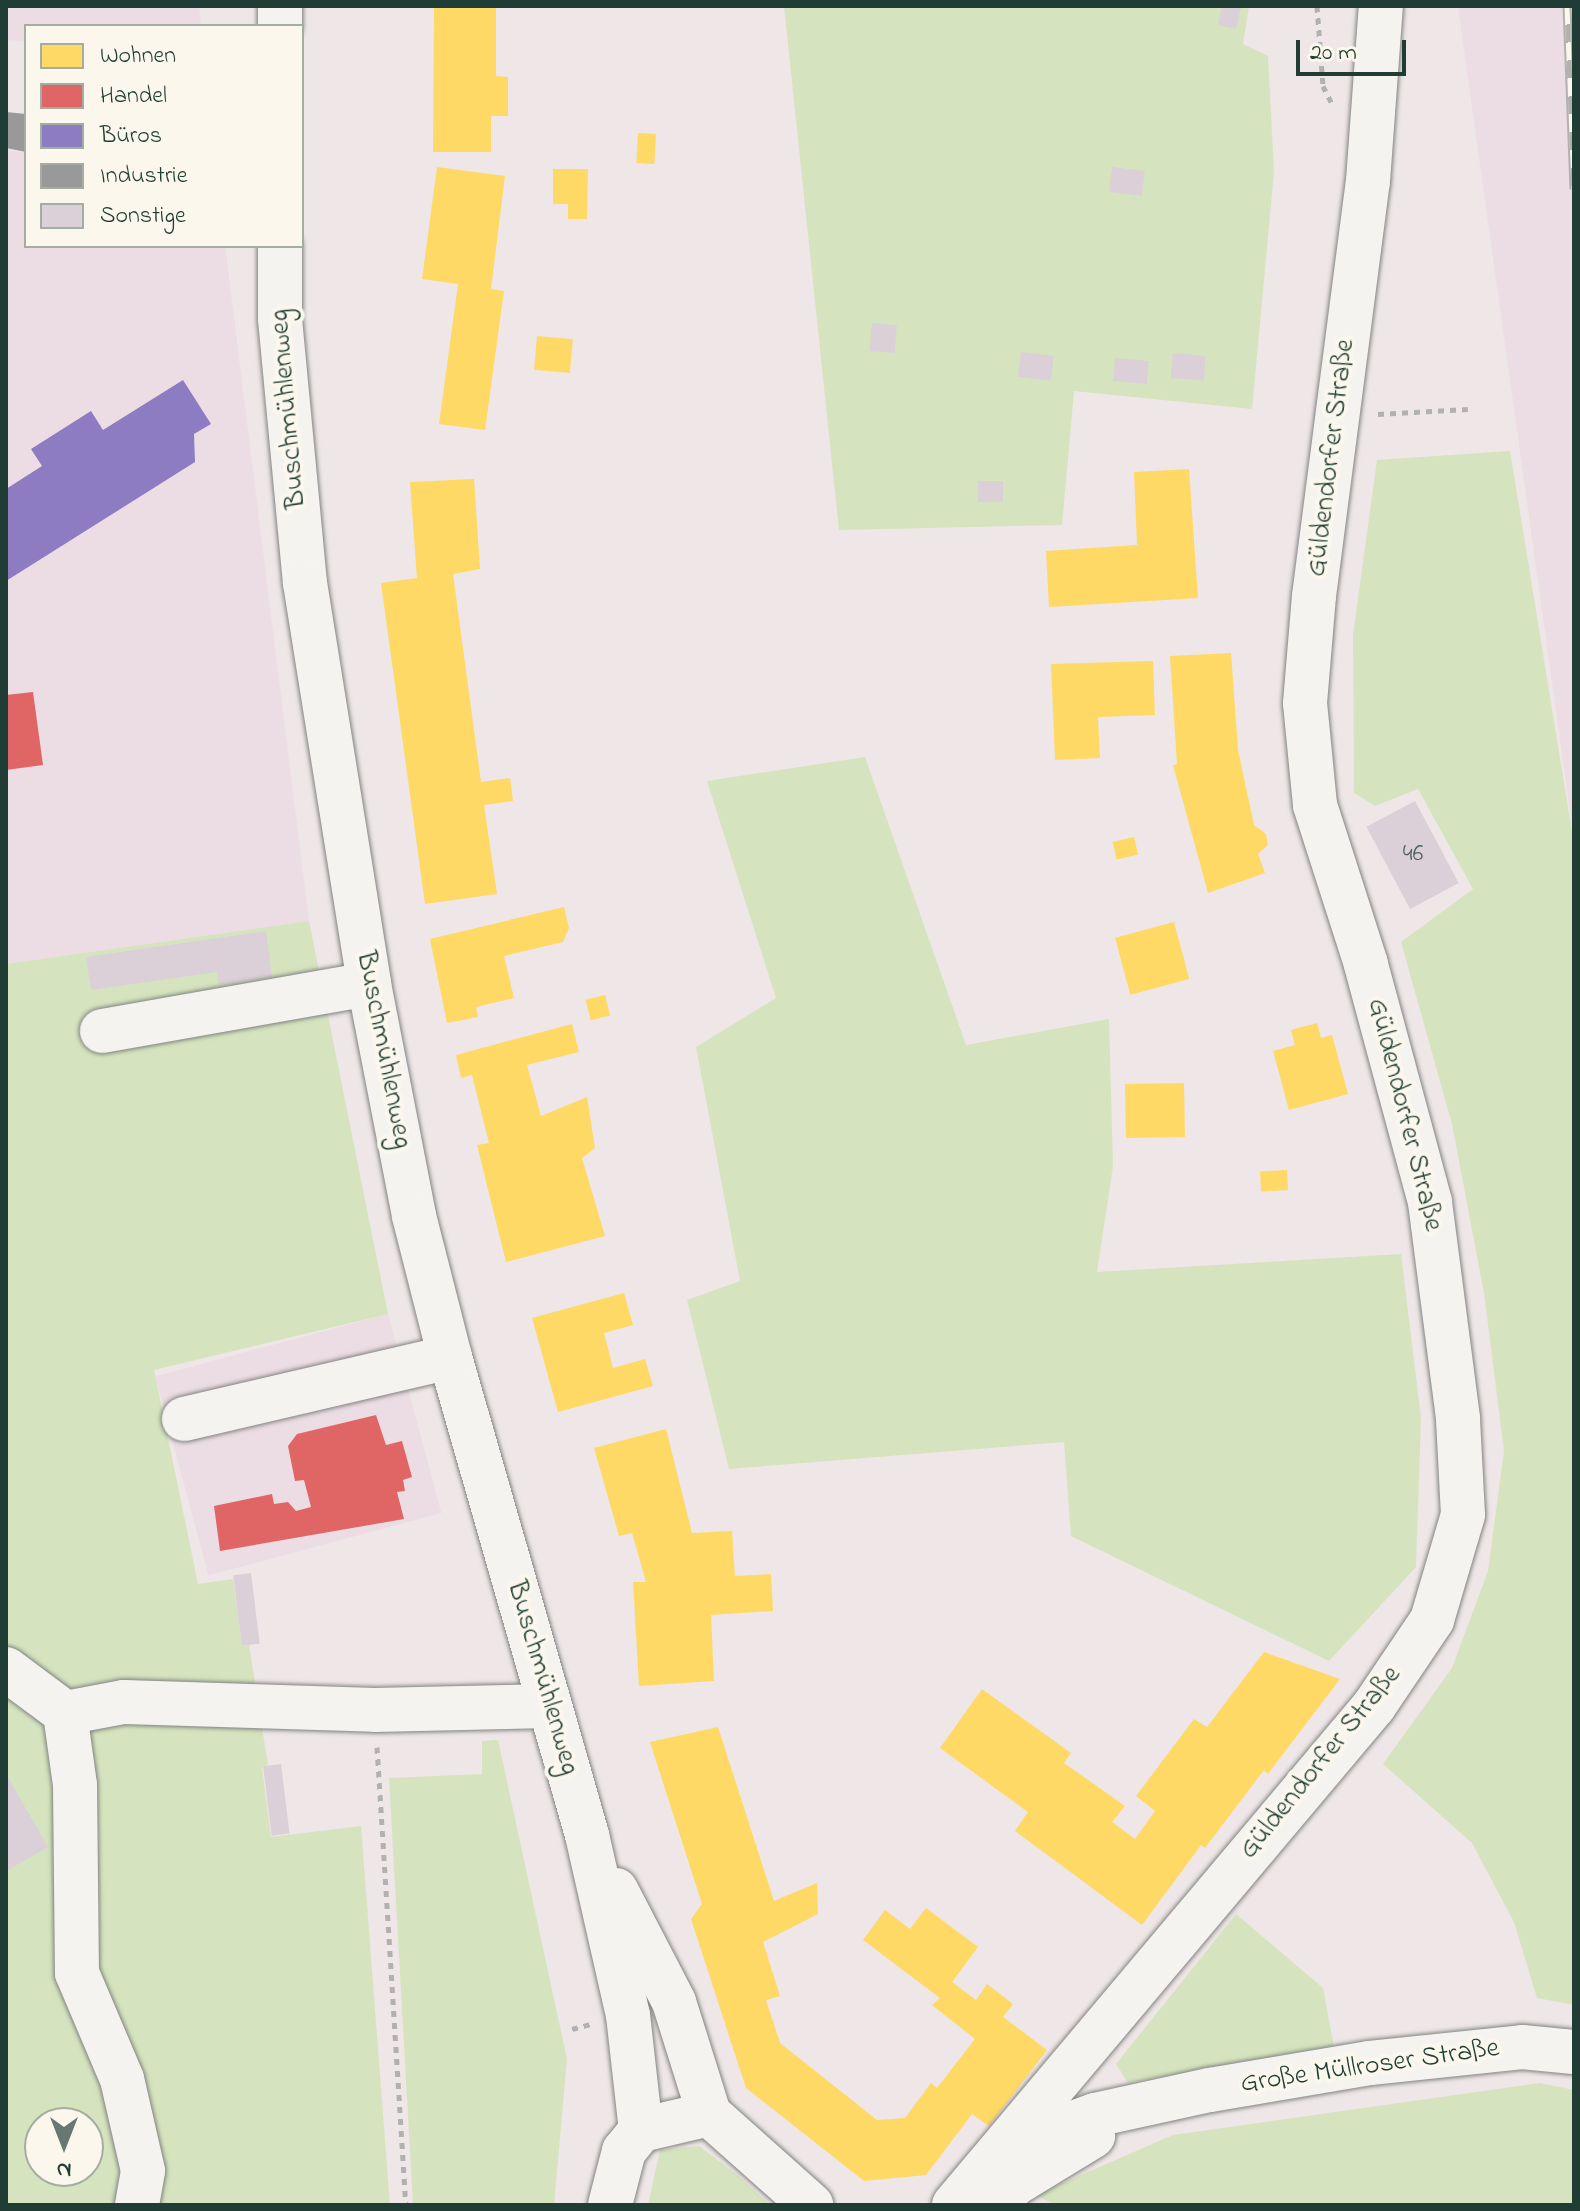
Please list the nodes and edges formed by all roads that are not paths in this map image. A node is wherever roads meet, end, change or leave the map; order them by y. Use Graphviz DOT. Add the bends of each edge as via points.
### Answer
graph roads {
  1 [pos="1381,6"];
  2 [pos="280,248"];
  3 [pos="369,984"];
  4 [pos="102,1031"];
  5 [pos="450,1357"];
  6 [pos="184,1419"];
  7 [pos="6,1669"];
  8 [pos="550,1706"];
  9 [pos="65,1713"];
  10 [pos="587,1835"];
  11 [pos="1574,2052"];
  12 [pos="1167,2099"];
  13 [pos="709,2114"];
  14 [pos="641,2130"];
  15 [pos="1004,2148"];
  16 [pos="137,2205"];
  17 [pos="610,2205"];
  18 [pos="811,2205"];
  19 [pos="954,2205"];
  20 [pos="998,2205"];
  1 -- 15 [label="street, Güldendorfer Straße" via="1368,181 1305,703 1315,805 1366,964 1430,1202 1458,1418 1463,1515 1432,1620 1374,1706"];
  2 -- 3 [label="street, Buschmühlenweg" via="280,319 305,583"];
  3 -- 4 [label="street"];
  3 -- 5 [label="street, Buschmühlenweg" via="414,1216"];
  5 -- 6 [label="street"];
  5 -- 8 [label="street, Buschmühlenweg"];
  7 -- 9 [label="street"];
  8 -- 9 [label="street" via="375,1710 124,1702"];
  8 -- 10 [label="street, Buschmühlenweg"];
  9 -- 16 [label="street" via="75,1785 77,1973 122,2079 143,2171"];
  10 -- 13 [label="street, Buschmühlenweg" via="674,2002"];
  10 -- 14 [label="street, Buschmühlenweg" via="628,2015"];
  11 -- 12 [label="street, Große Müllroser Straße" via="1522,2047 1370,2063"];
  12 -- 15 [label="street, Große Müllroser Straße" via="1095,2115"];
  12 -- 20 [label="street, Große Müllroser Straße" via="1049,2162 1013,2185"];
  13 -- 14 [label="street"];
  13 -- 18 [label="street"];
  14 -- 17 [label="street" via="624,2151"];
  15 -- 19 [label="street, Güldendorfer Straße"];
}
